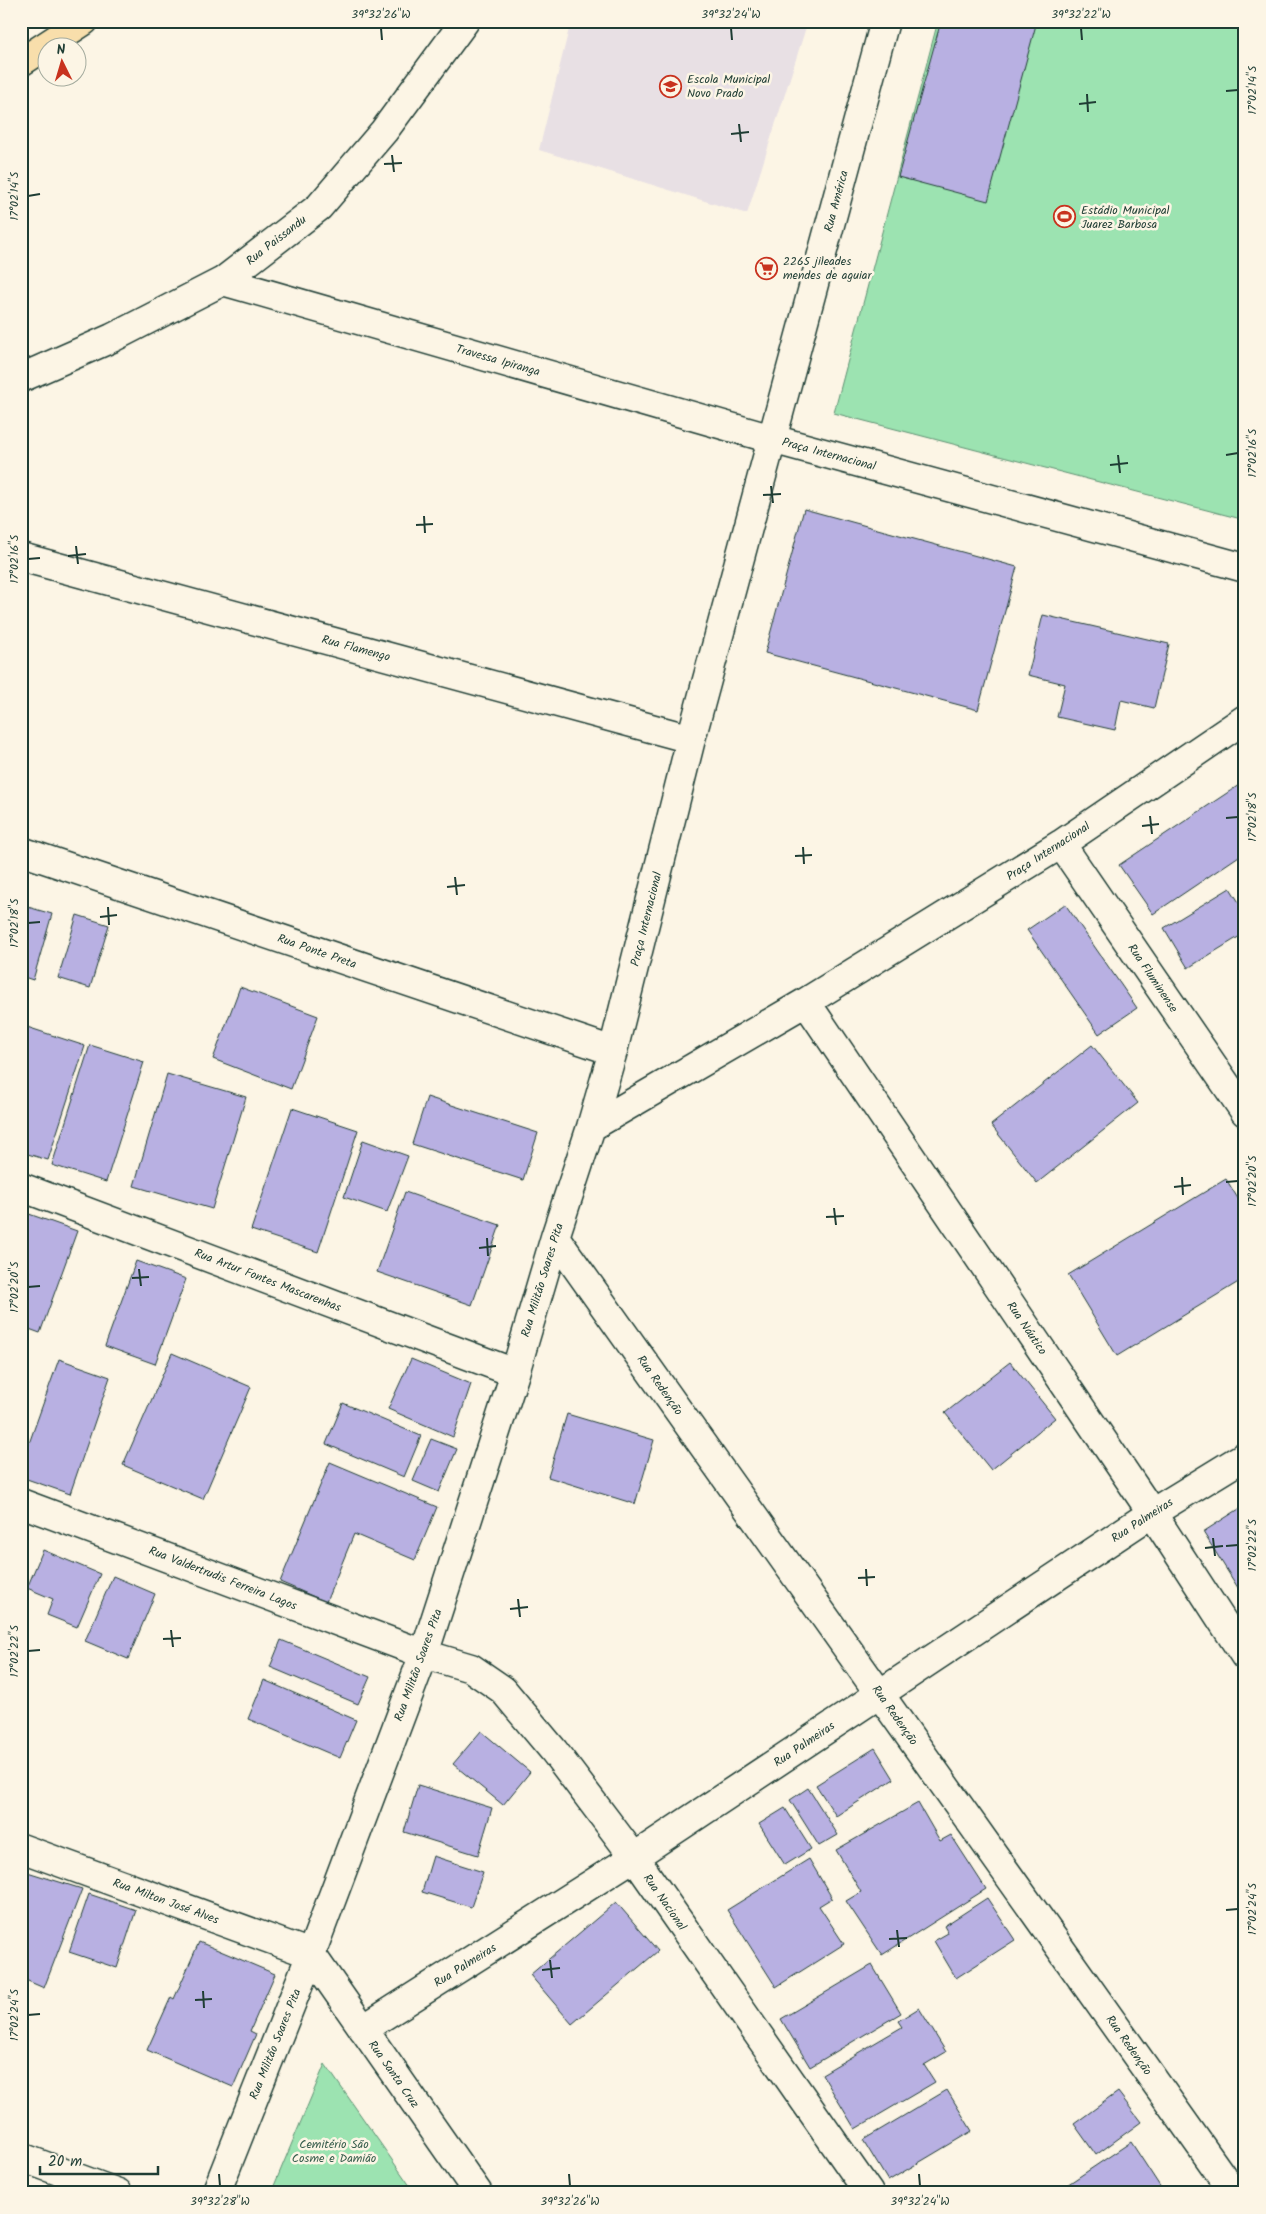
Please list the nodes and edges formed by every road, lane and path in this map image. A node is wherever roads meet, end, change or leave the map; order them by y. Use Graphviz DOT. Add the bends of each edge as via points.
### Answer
graph roads {
  1 [pos="84,21"];
  2 [pos="465,21"];
  3 [pos="885,21"];
  4 [pos="21,62"];
  5 [pos="223,281"];
  6 [pos="21,378"];
  7 [pos="772,439"];
  8 [pos="21,557"];
  9 [pos="1245,568"];
  10 [pos="1245,719"];
  11 [pos="691,739"];
  12 [pos="1061,844"];
  13 [pos="21,851"];
  14 [pos="806,1002"];
  15 [pos="613,1051"];
  16 [pos="1245,1112"];
  17 [pos="591,1127"];
  18 [pos="21,1187"];
  19 [pos="554,1237"];
  20 [pos="515,1373"];
  21 [pos="1245,1456"];
  22 [pos="21,1503"];
  23 [pos="1152,1513"];
  24 [pos="424,1654"];
  25 [pos="1245,1656"];
  26 [pos="880,1693"];
  27 [pos="21,1848"];
  28 [pos="634,1857"];
  29 [pos="311,1954"];
  30 [pos="363,2029"];
  31 [pos="21,2157"];
  32 [pos="118,2193"];
  33 [pos="216,2193"];
  34 [pos="478,2193"];
  35 [pos="869,2193"];
  36 [pos="1234,2193"];
  1 -- 4 [label="highway"];
  2 -- 5 [label="street, Rua Paissandu" via="384,131 319,207"];
  3 -- 7 [label="street, Rua América"];
  5 -- 6 [label="street, Rua Paissandu" via="112,338"];
  5 -- 7 [label="street, Travessa Ipiranga"];
  7 -- 9 [label="street, Praça Internacional"];
  7 -- 11 [label="street, Praça Internacional"];
  8 -- 11 [label="street, Rua Flamengo"];
  10 -- 12 [label="street, Praça Internacional"];
  11 -- 15 [label="street, Praça Internacional"];
  12 -- 14 [label="street, Praça Internacional"];
  12 -- 16 [label="street, Rua Fluminense"];
  13 -- 15 [label="street, Rua Ponte Preta"];
  14 -- 17 [label="street, Praça Internacional"];
  14 -- 23 [label="street, Rua Náutico"];
  15 -- 17 [label="street, Praça Internacional"];
  17 -- 19 [label="street, Rua Militão Soares Pita"];
  18 -- 20 [label="street, Rua Artur Fontes Mascarenhas"];
  19 -- 20 [label="street, Rua Militão Soares Pita"];
  19 -- 26 [label="street, Rua Redenção"];
  20 -- 24 [label="street, Rua Militão Soares Pita"];
  21 -- 23 [label="street, Rua Palmeiras"];
  22 -- 24 [label="street, Rua Valdertrudis Ferreira Lagos"];
  23 -- 25 [label="street, Rua Náutico"];
  23 -- 26 [label="street, Rua Palmeiras"];
  24 -- 28 [label="street, Rua Nacional" via="471,1668 503,1690"];
  24 -- 29 [label="street, Rua Militão Soares Pita"];
  26 -- 28 [label="street, Rua Palmeiras"];
  26 -- 36 [label="street, Rua Redenção"];
  27 -- 29 [label="street, Rua Milton José Alves"];
  28 -- 30 [label="street, Rua Palmeiras"];
  28 -- 35 [label="street, Rua Nacional"];
  29 -- 30 [label="street, Rua Santa Cruz"];
  29 -- 33 [label="street, Rua Militão Soares Pita"];
  30 -- 34 [label="street, Rua Santa Cruz"];
  31 -- 32 [label="street"];
}
